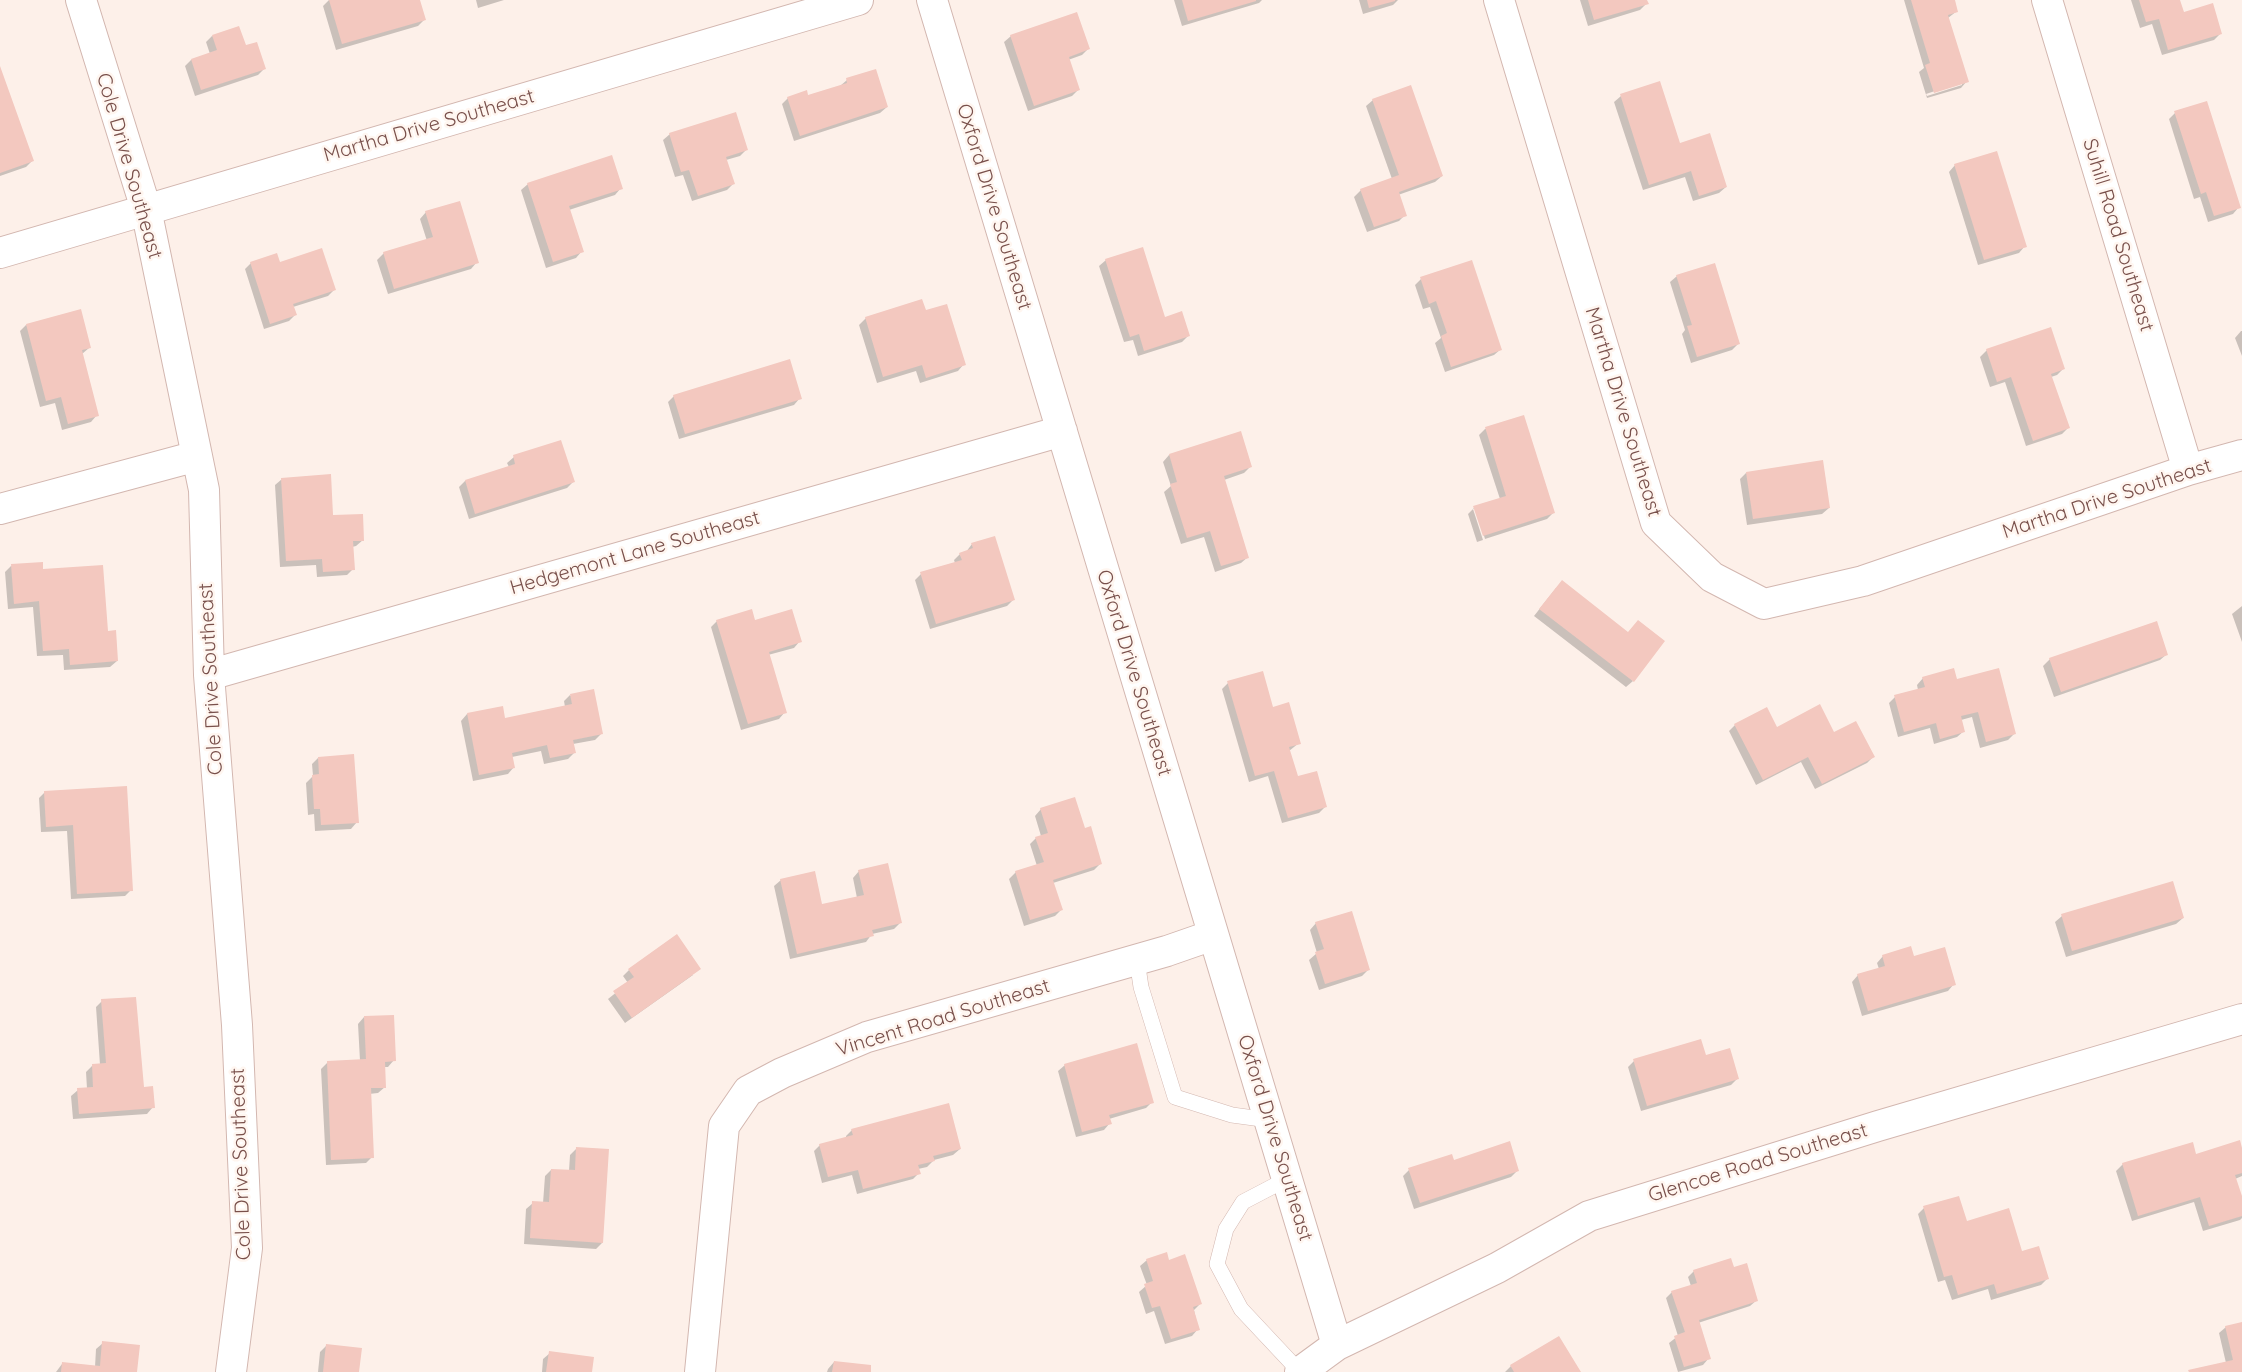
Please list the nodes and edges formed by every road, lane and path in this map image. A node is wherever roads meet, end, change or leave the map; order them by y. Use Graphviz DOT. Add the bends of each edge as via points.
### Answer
graph roads {
  1 [pos="81,0"];
  2 [pos="858,0"];
  3 [pos="932,0"];
  4 [pos="1499,0"];
  5 [pos="2048,0"];
  6 [pos="146,210"];
  7 [pos="0,253"];
  8 [pos="1062,431"];
  9 [pos="2242,455"];
  10 [pos="197,456"];
  11 [pos="2188,470"];
  12 [pos="0,509"];
  13 [pos="208,675"];
  14 [pos="1213,935"];
  15 [pos="1137,960"];
  16 [pos="2242,1019"];
  17 [pos="1269,1120"];
  18 [pos="1287,1179"];
  19 [pos="1337,1345"];
  20 [pos="231,1372"];
  21 [pos="700,1372"];
  22 [pos="1300,1372"];
  1 -- 6 [label="street, Cole Drive Southeast"];
  2 -- 6 [label="street, Martha Drive Southeast"];
  3 -- 8 [label="street, Oxford Drive Southeast"];
  4 -- 11 [label="street, Martha Drive Southeast" via="1656,523 1712,578 1764,604 1863,582"];
  5 -- 11 [label="street, Suhill Road Southeast"];
  6 -- 7 [label="street, Martha Drive Southeast"];
  6 -- 10 [label="street, Cole Drive Southeast"];
  8 -- 13 [label="street, Hedgemont Lane Southeast"];
  8 -- 14 [label="street, Oxford Drive Southeast"];
  9 -- 11 [label="street, Martha Drive Southeast"];
  10 -- 12 [label="street"];
  10 -- 13 [label="street, Cole Drive Southeast" via="204,490"];
  13 -- 20 [label="street, Cole Drive Southeast" via="237,1025 247,1248"];
  14 -- 15 [label="street, Vincent Road Southeast"];
  14 -- 17 [label="street, Oxford Drive Southeast"];
  15 -- 17 [label="lane" via="1141,987 1175,1096 1232,1115"];
  15 -- 21 [label="street, Vincent Road Southeast" via="867,1037 748,1090 724,1126"];
  16 -- 19 [label="street, Glencoe Road Southeast" via="1890,1122 1589,1216 1497,1268"];
  17 -- 18 [label="street, Oxford Drive Southeast"];
  18 -- 19 [label="street, Oxford Drive Southeast"];
  18 -- 22 [label="lane" via="1243,1202 1226,1229 1217,1264 1241,1309"];
  19 -- 22 [label="street, Glencoe Road Southeast"];
}
